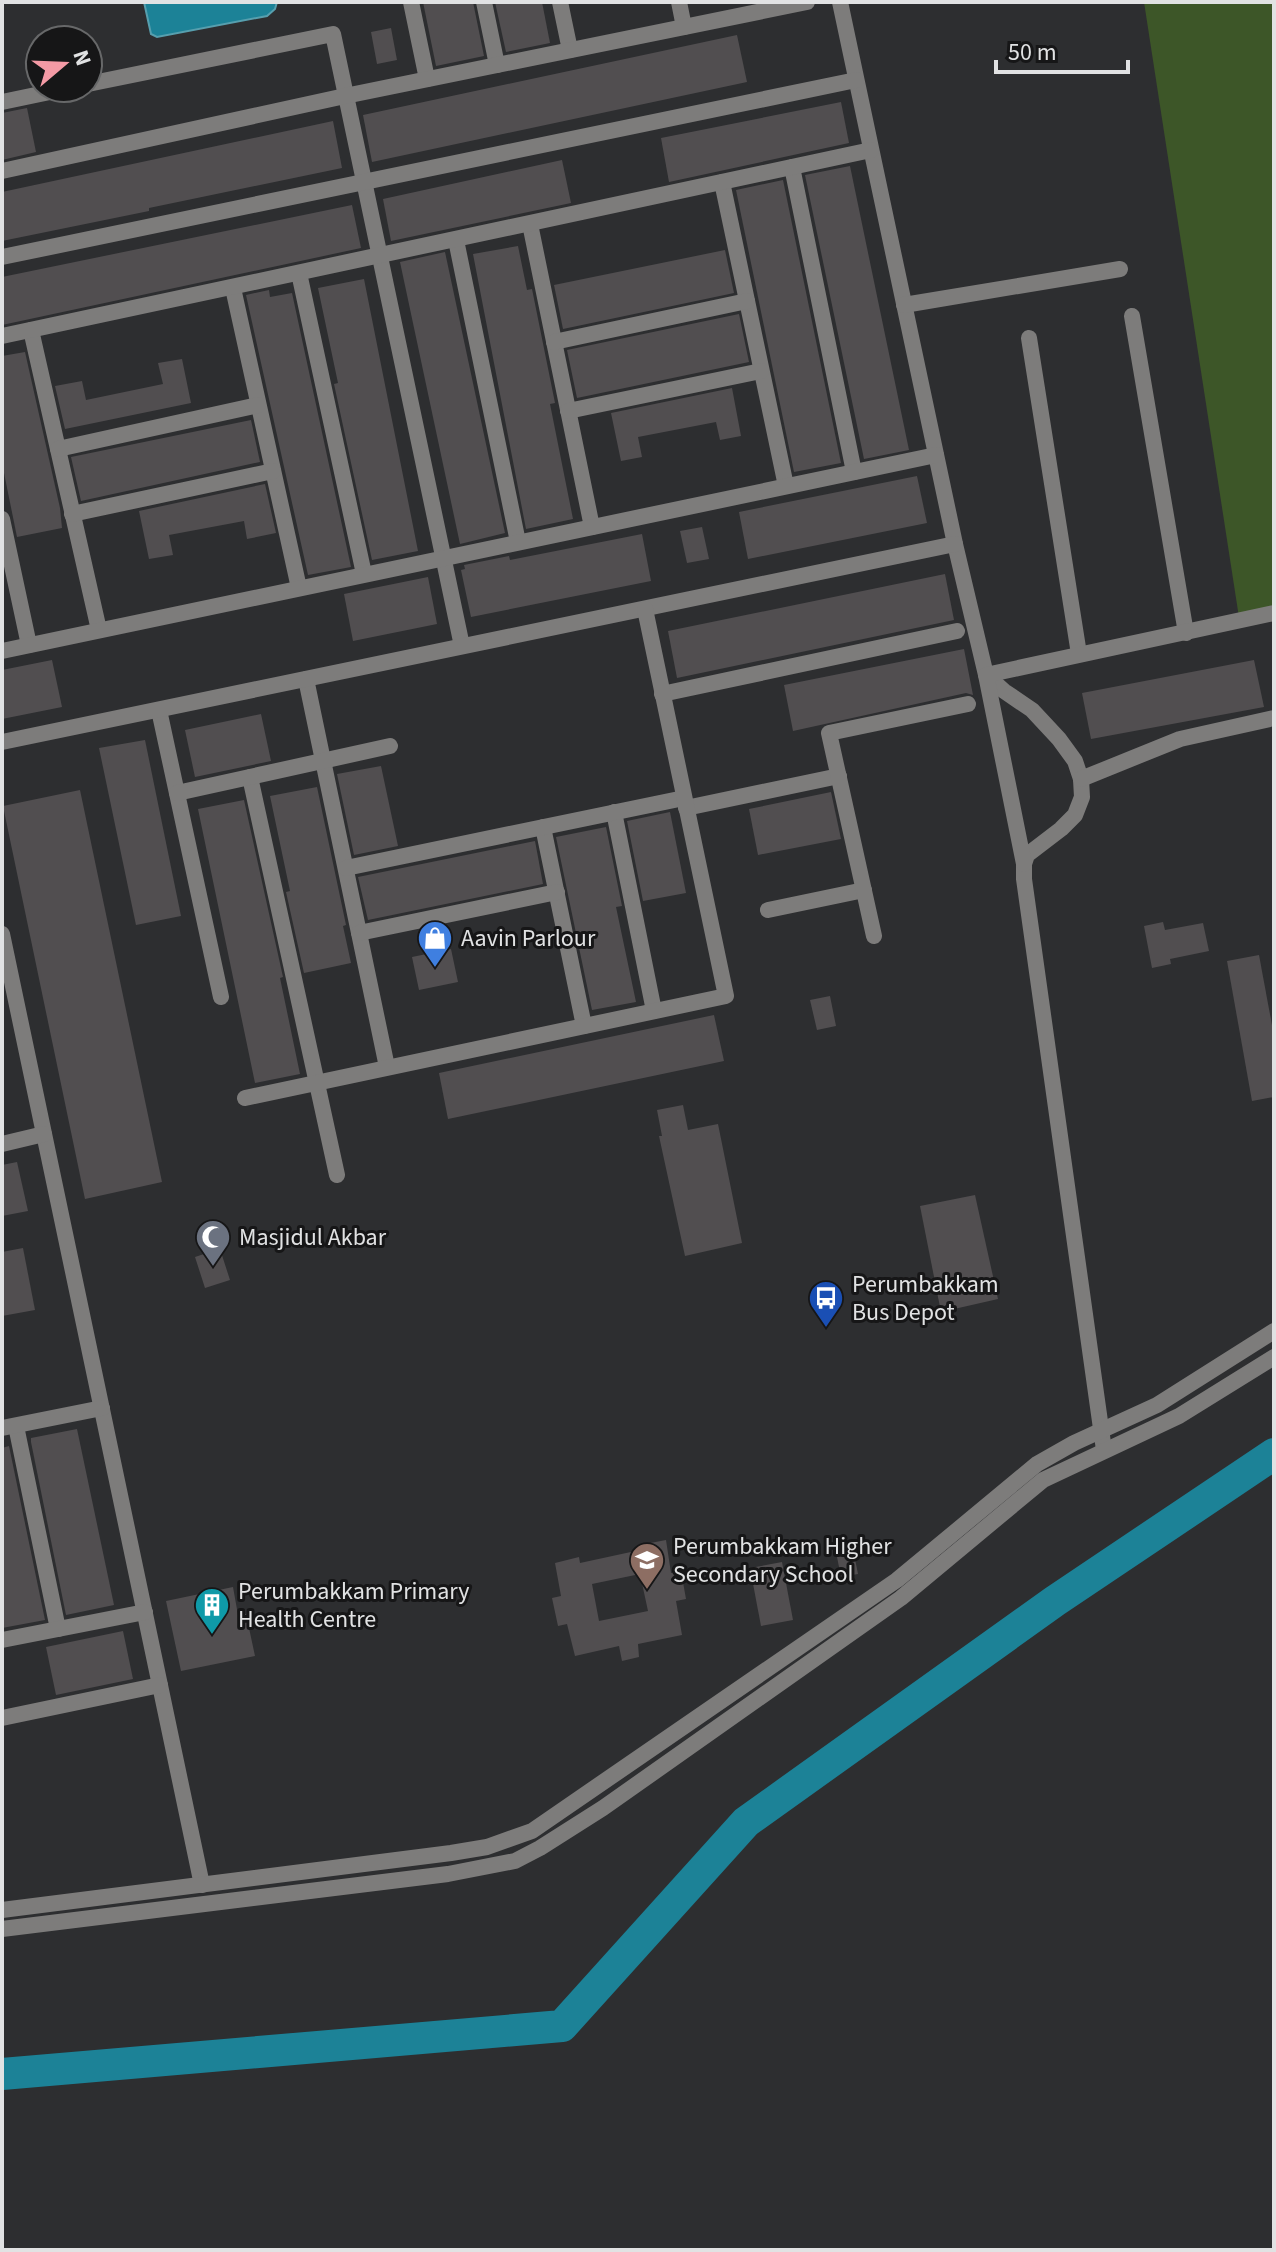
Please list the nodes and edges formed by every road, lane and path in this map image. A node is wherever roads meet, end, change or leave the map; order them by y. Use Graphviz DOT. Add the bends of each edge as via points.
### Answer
graph roads {
  1 [pos="411,2"];
  2 [pos="484,2"];
  3 [pos="560,2"];
  4 [pos="679,2"];
  5 [pos="807,2"];
  6 [pos="840,2"];
  7 [pos="684,27"];
  8 [pos="570,50"];
  9 [pos="497,65"];
  10 [pos="427,79"];
  11 [pos="856,80"];
  12 [pos="104,81"];
  13 [pos="345,96"];
  14 [pos="24,97"];
  15 [pos="2,102"];
  16 [pos="871,150"];
  17 [pos="792,167"];
  18 [pos="2,171"];
  19 [pos="364,182"];
  20 [pos="722,182"];
  21 [pos="530,224"];
  22 [pos="456,240"];
  23 [pos="2,257"];
  24 [pos="379,257"];
  25 [pos="1120,269"];
  26 [pos="299,273"];
  27 [pos="233,288"];
  28 [pos="747,301"];
  29 [pos="904,305"];
  30 [pos="1132,316"];
  31 [pos="31,330"];
  32 [pos="2,336"];
  33 [pos="1029,338"];
  34 [pos="554,342"];
  35 [pos="761,371"];
  36 [pos="258,405"];
  37 [pos="568,411"];
  38 [pos="58,449"];
  39 [pos="936,455"];
  40 [pos="273,471"];
  41 [pos="854,472"];
  42 [pos="786,486"];
  43 [pos="72,514"];
  44 [pos="2,519"];
  45 [pos="592,527"];
  46 [pos="518,542"];
  47 [pos="955,544"];
  48 [pos="443,557"];
  49 [pos="364,574"];
  50 [pos="299,588"];
  51 [pos="645,609"];
  52 [pos="1274,613"];
  53 [pos="99,630"];
  54 [pos="957,631"];
  55 [pos="1186,633"];
  56 [pos="29,645"];
  57 [pos="462,646"];
  58 [pos="2,651"];
  59 [pos="1079,654"];
  60 [pos="986,675"];
  61 [pos="306,679"];
  62 [pos="662,694"];
  63 [pos="968,704"];
  64 [pos="159,710"];
  65 [pos="1274,718"];
  66 [pos="2,742"];
  67 [pos="390,746"];
  68 [pos="323,761"];
  69 [pos="839,776"];
  70 [pos="250,777"];
  71 [pos="1081,779"];
  72 [pos="177,793"];
  73 [pos="685,803"];
  74 [pos="614,812"];
  75 [pos="543,827"];
  76 [pos="1024,864"];
  77 [pos="346,868"];
  78 [pos="864,890"];
  79 [pos="557,892"];
  80 [pos="768,910"];
  81 [pos="359,933"];
  82 [pos="2,934"];
  83 [pos="874,936"];
  84 [pos="221,997"];
  85 [pos="654,1011"];
  86 [pos="584,1026"];
  87 [pos="387,1067"];
  88 [pos="317,1082"];
  89 [pos="245,1098"];
  90 [pos="44,1134"];
  91 [pos="2,1144"];
  92 [pos="337,1175"];
  93 [pos="1274,1331"];
  94 [pos="1274,1357"];
  95 [pos="102,1408"];
  96 [pos="9,1427"];
  97 [pos="1101,1430"];
  98 [pos="1104,1450"];
  99 [pos="145,1612"];
  100 [pos="58,1629"];
  101 [pos="2,1640"];
  102 [pos="160,1685"];
  103 [pos="2,1718"];
  104 [pos="202,1885"];
  105 [pos="206,1904"];
  106 [pos="2,1910"];
  107 [pos="2,1929"];
  1 -- 10 [label="street"];
  2 -- 9 [label="street"];
  3 -- 8 [label="street"];
  4 -- 7 [label="street"];
  5 -- 7 [label="street"];
  6 -- 11 [label="street"];
  7 -- 8 [label="street"];
  8 -- 9 [label="street"];
  9 -- 10 [label="street"];
  10 -- 13 [label="street"];
  11 -- 16 [label="street"];
  11 -- 19 [label="street"];
  12 -- 13 [label="street" via="333,34"];
  13 -- 18 [label="street"];
  13 -- 19 [label="street"];
  14 -- 15 [label="street"];
  16 -- 17 [label="street"];
  16 -- 29 [label="street"];
  17 -- 20 [label="street"];
  17 -- 41 [label="street"];
  19 -- 23 [label="street"];
  19 -- 24 [label="street"];
  20 -- 21 [label="street"];
  20 -- 28 [label="street"];
  21 -- 22 [label="street"];
  21 -- 34 [label="street"];
  22 -- 24 [label="street"];
  22 -- 46 [label="street"];
  24 -- 26 [label="street"];
  24 -- 48 [label="street"];
  25 -- 29 [label="street"];
  26 -- 27 [label="street"];
  26 -- 49 [label="street"];
  27 -- 31 [label="street"];
  27 -- 36 [label="street"];
  28 -- 34 [label="street"];
  28 -- 35 [label="street"];
  29 -- 39 [label="street"];
  30 -- 55 [label="street"];
  31 -- 32 [label="street"];
  31 -- 38 [label="street"];
  33 -- 59 [label="street"];
  34 -- 37 [label="street"];
  35 -- 37 [label="street"];
  35 -- 42 [label="street"];
  36 -- 38 [label="street"];
  36 -- 40 [label="street"];
  37 -- 45 [label="street"];
  38 -- 43 [label="street"];
  39 -- 41 [label="street"];
  39 -- 47 [label="street"];
  40 -- 43 [label="street"];
  40 -- 50 [label="street"];
  41 -- 42 [label="street"];
  42 -- 45 [label="street"];
  43 -- 53 [label="street"];
  44 -- 56 [label="street"];
  45 -- 46 [label="street"];
  46 -- 48 [label="street"];
  47 -- 51 [label="street"];
  47 -- 60 [label="street"];
  48 -- 49 [label="street"];
  48 -- 57 [label="street"];
  49 -- 50 [label="street"];
  50 -- 53 [label="street"];
  51 -- 57 [label="street"];
  51 -- 62 [label="street"];
  52 -- 55 [label="street"];
  53 -- 56 [label="street"];
  54 -- 62 [label="street"];
  55 -- 59 [label="street"];
  56 -- 58 [label="street"];
  57 -- 61 [label="street"];
  59 -- 60 [label="street"];
  60 -- 71 [label="street" via="1032,710 1059,739"];
  60 -- 76 [label="street"];
  61 -- 64 [label="street"];
  61 -- 68 [label="street"];
  62 -- 73 [label="street"];
  63 -- 69 [label="street" via="829,733"];
  64 -- 66 [label="street"];
  64 -- 72 [label="street"];
  65 -- 71 [label="street" via="1180,739"];
  67 -- 68 [label="street"];
  68 -- 70 [label="street"];
  68 -- 77 [label="street"];
  69 -- 73 [label="street"];
  69 -- 78 [label="street"];
  70 -- 72 [label="street"];
  70 -- 88 [label="street"];
  71 -- 76 [label="street" via="1075,815 1027,855"];
  72 -- 84 [label="street"];
  73 -- 74 [label="street"];
  73 -- 85 [label="street" via="726,996"];
  74 -- 75 [label="street"];
  74 -- 85 [label="street"];
  75 -- 77 [label="street"];
  75 -- 79 [label="street"];
  76 -- 97 [label="street"];
  77 -- 81 [label="street"];
  78 -- 80 [label="street"];
  78 -- 83 [label="street"];
  79 -- 81 [label="street"];
  79 -- 86 [label="street"];
  81 -- 87 [label="street"];
  82 -- 90 [label="street"];
  85 -- 86 [label="street"];
  86 -- 87 [label="street"];
  87 -- 88 [label="street"];
  88 -- 89 [label="street"];
  88 -- 92 [label="street"];
  90 -- 91 [label="street"];
  90 -- 95 [label="street"];
  93 -- 97 [label="street" via="1157,1405"];
  94 -- 98 [label="street" via="1179,1416"];
  95 -- 96 [label="street"];
  95 -- 99 [label="street"];
  96 -- 100 [label="street"];
  97 -- 98 [label="street"];
  97 -- 104 [label="street" via="1037,1464 897,1580 532,1831 451,1853"];
  98 -- 105 [label="street" via="1043,1480 901,1598 603,1808 515,1861"];
  99 -- 100 [label="street"];
  99 -- 102 [label="street"];
  100 -- 101 [label="street"];
  102 -- 103 [label="street"];
  102 -- 104 [label="street"];
  104 -- 105 [label="street"];
  104 -- 106 [label="street"];
  105 -- 107 [label="street"];
}
